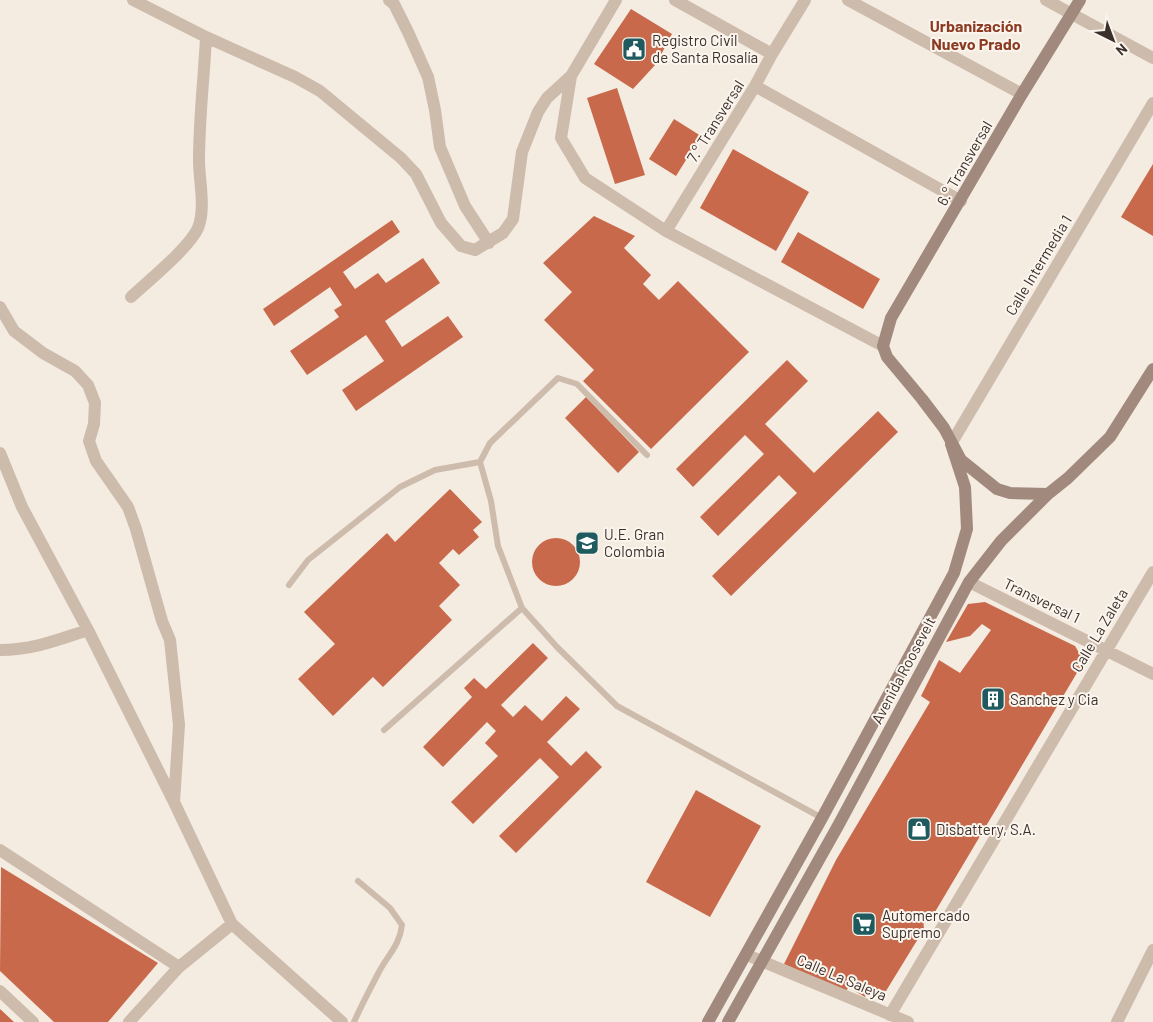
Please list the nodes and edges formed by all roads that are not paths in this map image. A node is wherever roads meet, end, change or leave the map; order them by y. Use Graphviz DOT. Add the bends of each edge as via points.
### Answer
graph roads {
  1 [pos="133,0"];
  2 [pos="389,0"];
  3 [pos="616,0"];
  4 [pos="675,0"];
  5 [pos="805,0"];
  6 [pos="848,0"];
  7 [pos="1046,0"];
  8 [pos="1080,0"];
  9 [pos="1072,14"];
  10 [pos="206,37"];
  11 [pos="772,54"];
  12 [pos="1153,58"];
  13 [pos="571,76"];
  14 [pos="755,86"];
  15 [pos="1022,94"];
  16 [pos="1153,103"];
  17 [pos="961,201"];
  18 [pos="666,231"];
  19 [pos="489,243"];
  20 [pos="131,297"];
  21 [pos="0,308"];
  22 [pos="884,346"];
  23 [pos="1153,369"];
  24 [pos="951,444"];
  25 [pos="0,453"];
  26 [pos="647,455"];
  27 [pos="480,462"];
  28 [pos="1048,494"];
  29 [pos="1153,572"];
  30 [pos="969,582"];
  31 [pos="289,585"];
  32 [pos="522,608"];
  33 [pos="88,630"];
  34 [pos="0,650"];
  35 [pos="1106,650"];
  36 [pos="1153,674"];
  37 [pos="384,730"];
  38 [pos="174,802"];
  39 [pos="822,818"];
  40 [pos="0,850"];
  41 [pos="358,881"];
  42 [pos="232,924"];
  43 [pos="1153,950"];
  44 [pos="747,955"];
  45 [pos="763,961"];
  46 [pos="179,967"];
  47 [pos="0,991"];
  48 [pos="890,1015"];
  49 [pos="33,1022"];
  50 [pos="129,1022"];
  51 [pos="342,1022"];
  52 [pos="354,1022"];
  53 [pos="708,1022"];
  54 [pos="728,1022"];
  55 [pos="908,1022"];
  56 [pos="1116,1022"];
  1 -- 10 [label="street"];
  2 -- 19 [label="street" via="394,4 428,77 440,147 465,206"];
  3 -- 13 [label="street"];
  4 -- 11 [label="street"];
  5 -- 11 [label="street, 7.° Transversal"];
  6 -- 15 [label="street"];
  7 -- 9 [label="street"];
  8 -- 9 [label="street, 6.° Transversal"];
  9 -- 12 [label="street"];
  9 -- 15 [label="street, 6.° Transversal"];
  10 -- 19 [label="street" via="320,91 416,174 440,224 461,246 475,250"];
  10 -- 20 [label="street" via="198,228 188,243"];
  11 -- 14 [label="street, 7.° Transversal"];
  13 -- 18 [label="street" via="561,138 585,178"];
  13 -- 19 [label="street" via="547,98 538,112 522,152 513,219 503,233"];
  14 -- 17 [label="street"];
  14 -- 18 [label="street, 7.° Transversal"];
  15 -- 17 [label="street, 6.° Transversal"];
  16 -- 24 [label="street, Calle Intermedia 1"];
  17 -- 22 [label="street, 6.° Transversal" via="891,318"];
  18 -- 22 [label="street"];
  21 -- 38 [label="street" via="14,331 42,353 75,371 88,385 95,404 89,441 96,461 128,508 170,640 179,725"];
  22 -- 24 [label="street" via="886,357 944,428"];
  23 -- 28 [label="street, Avenida Roosevelt" via="1110,437"];
  24 -- 28 [label="street" via="961,460 997,489 1010,493"];
  24 -- 39 [label="street, Avenida Roosevelt" via="965,487 967,529 954,573"];
  25 -- 33 [label="street" via="22,507"];
  26 -- 27 [label="lane" via="578,384 558,378 490,443"];
  27 -- 31 [label="lane" via="435,470 400,487 308,560"];
  27 -- 32 [label="lane" via="491,501 498,546"];
  28 -- 30 [label="street, Avenida Roosevelt" via="1001,541"];
  29 -- 35 [label="street, Calle La Zaleta"];
  30 -- 35 [label="street, Transversal 1"];
  30 -- 45 [label="street, Avenida Roosevelt"];
  32 -- 37 [label="lane"];
  32 -- 39 [label="lane" via="617,706"];
  33 -- 34 [label="street" via="22,650"];
  33 -- 38 [label="street"];
  35 -- 36 [label="street, Transversal 1"];
  35 -- 48 [label="street, Calle La Zaleta"];
  38 -- 42 [label="street"];
  39 -- 44 [label="street, Avenida Roosevelt"];
  40 -- 46 [label="street"];
  41 -- 52 [label="lane" via="390,908 402,925 401,936"];
  42 -- 46 [label="street"];
  42 -- 51 [label="street"];
  43 -- 56 [label="street"];
  44 -- 45 [label="street, Calle La Saleya"];
  44 -- 53 [label="street, Avenida Roosevelt"];
  45 -- 48 [label="street, Calle La Saleya"];
  45 -- 54 [label="street, Avenida Roosevelt"];
  46 -- 50 [label="street"];
  47 -- 49 [label="street"];
  48 -- 55 [label="street, Calle La Saleya"];
}
